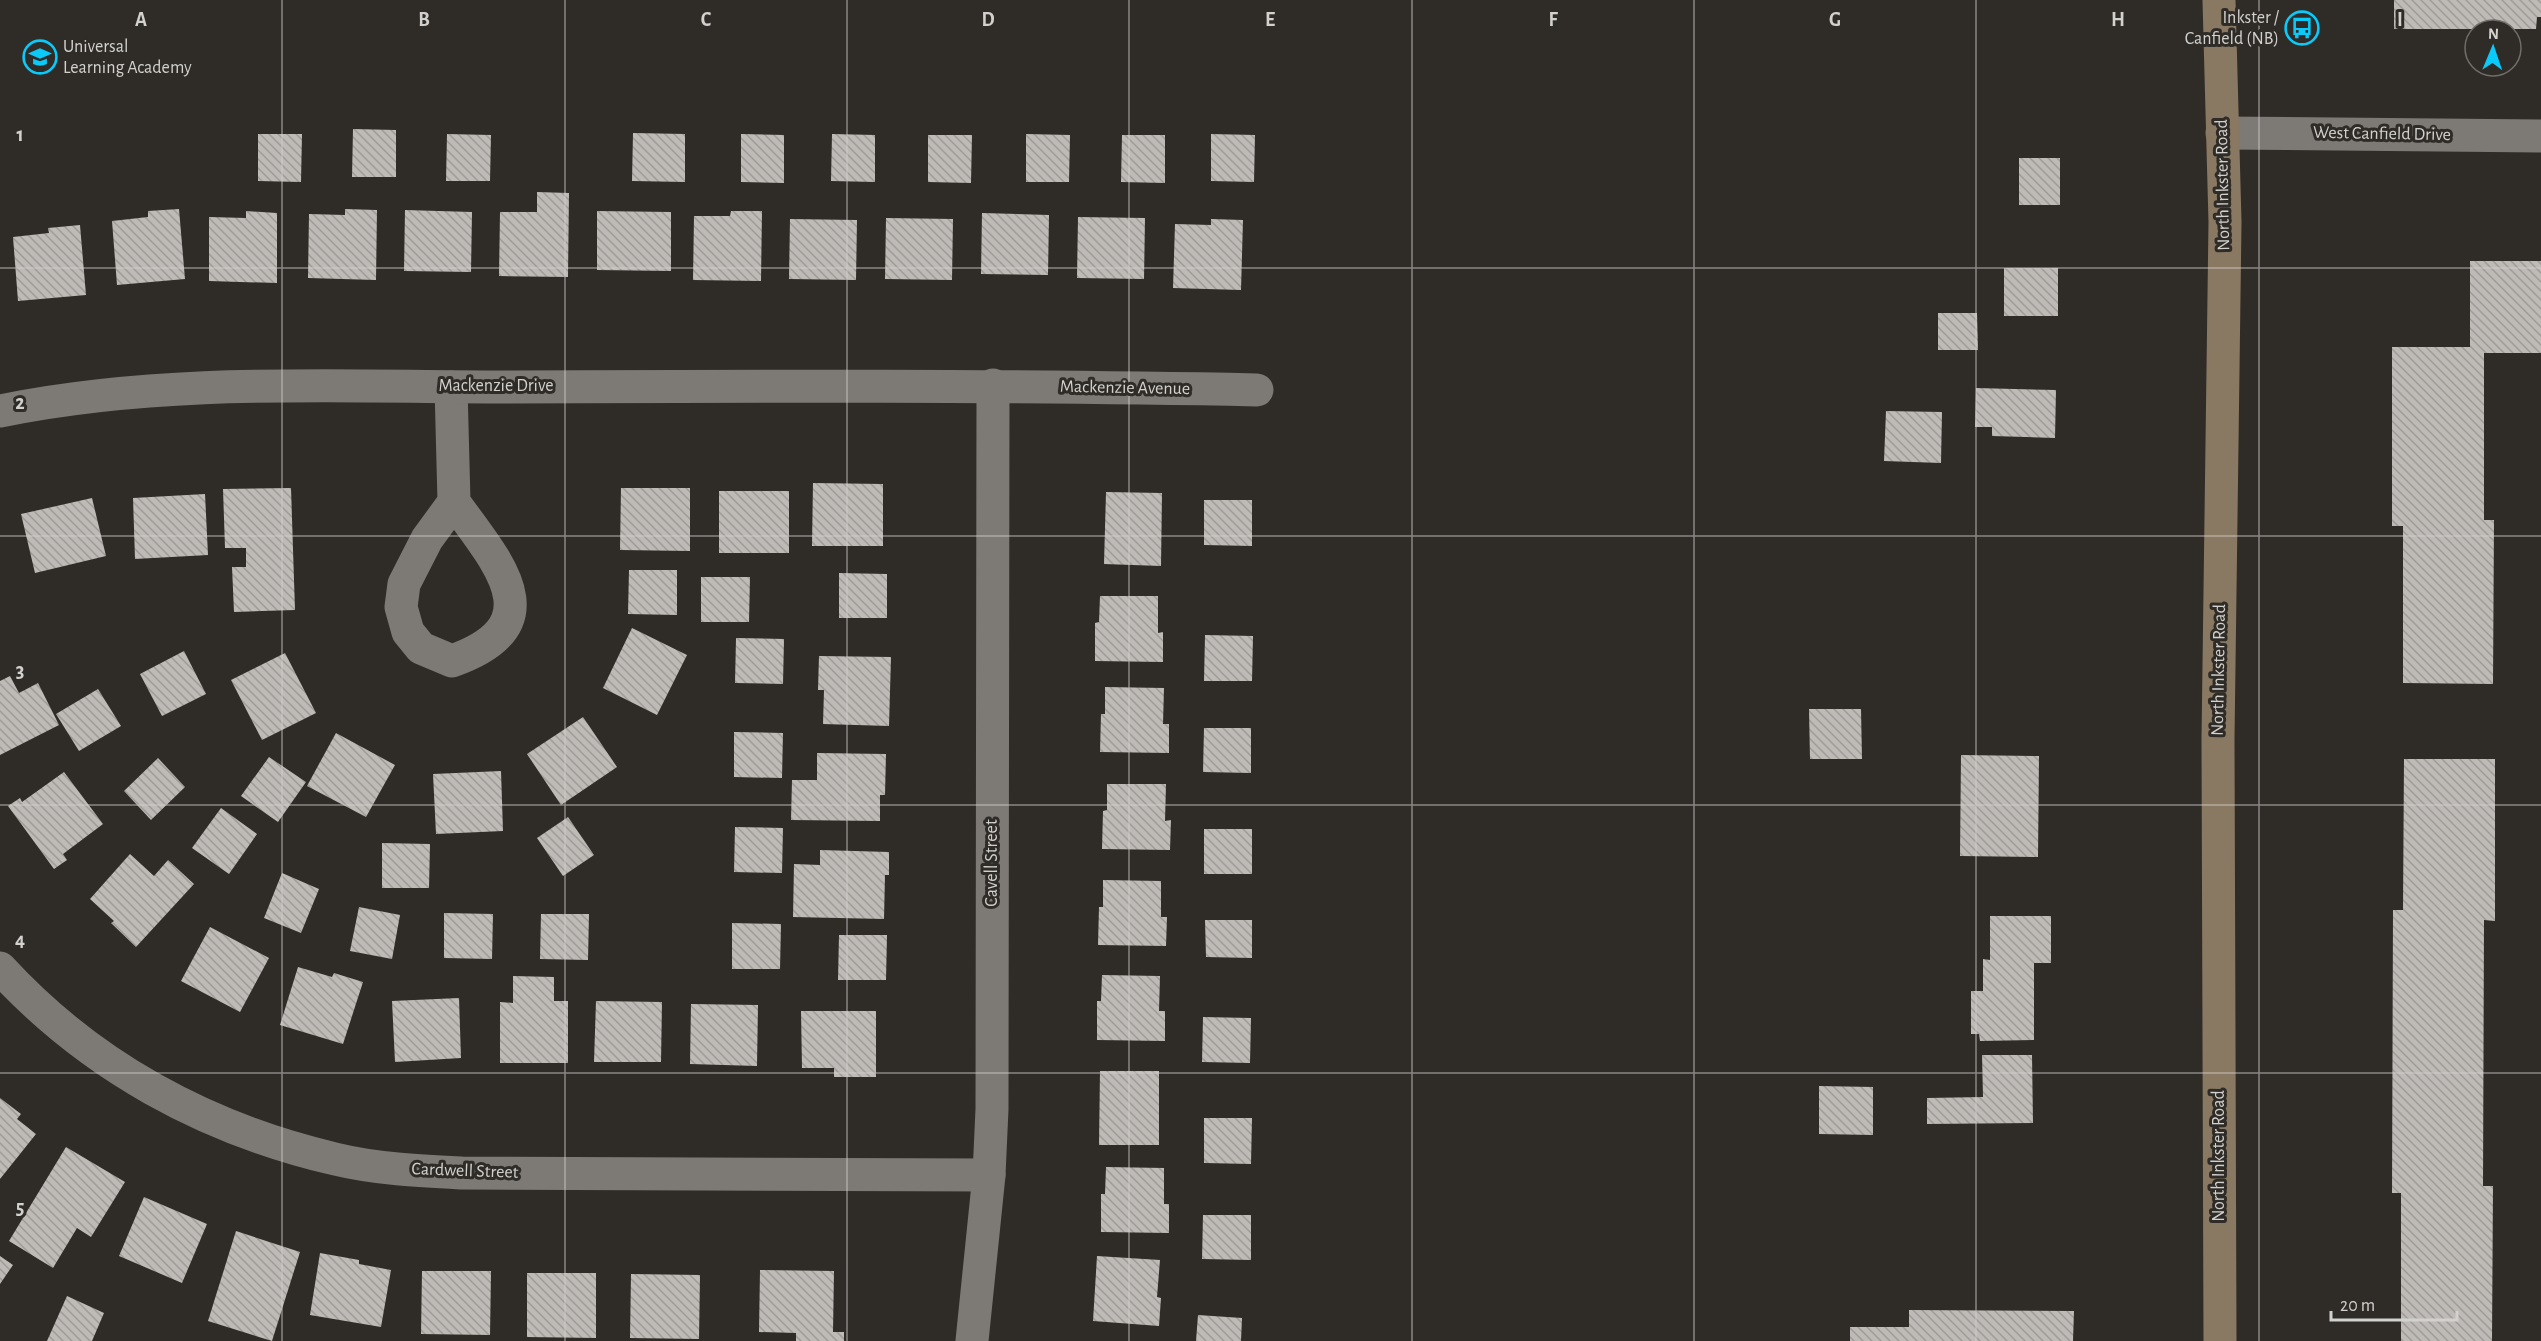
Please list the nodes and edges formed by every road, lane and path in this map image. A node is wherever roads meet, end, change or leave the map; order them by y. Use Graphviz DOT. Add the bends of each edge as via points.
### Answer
graph roads {
  1 [pos="2219,0"];
  2 [pos="2222,133"];
  3 [pos="2541,136"];
  4 [pos="993,385"];
  5 [pos="451,387"];
  6 [pos="1257,390"];
  7 [pos="0,411"];
  8 [pos="454,502"];
  9 [pos="0,968"];
  10 [pos="989,1175"];
  11 [pos="972,1341"];
  12 [pos="2220,1341"];
  1 -- 2 [label="main road, North Inkster Road"];
  2 -- 3 [label="street, West Canfield Drive"];
  2 -- 12 [label="main road, North Inkster Road" via="2225,222 2218,739"];
  4 -- 5 [label="street, Mackenzie Drive"];
  4 -- 6 [label="street, Mackenzie Avenue"];
  4 -- 10 [label="street, Cavell Street"];
  5 -- 7 [label="street, Mackenzie Drive" via="233,386 92,397"];
  5 -- 8 [label="street"];
  9 -- 10 [label="street, Cardwell Street" via="91,1050 164,1097 218,1123 337,1160 462,1173"];
  10 -- 11 [label="street, Cavell Street"];
}
